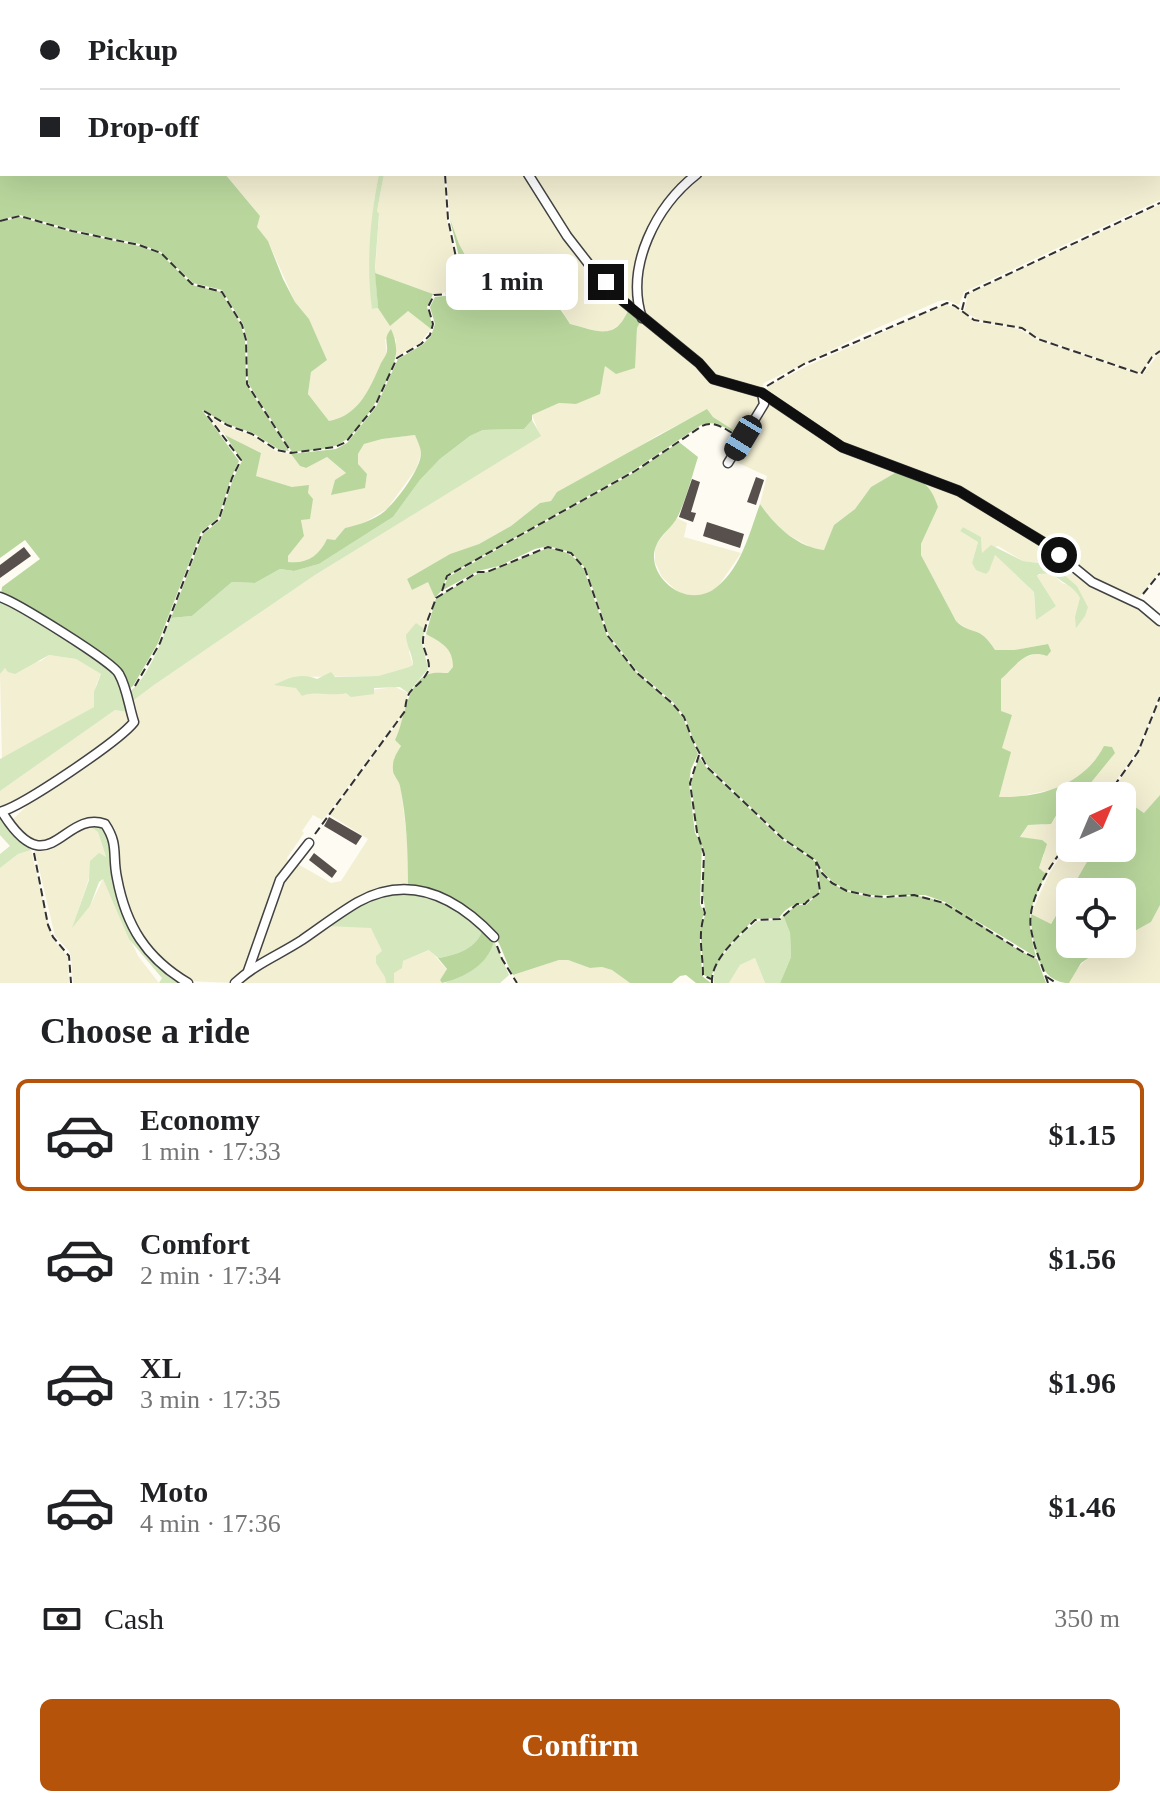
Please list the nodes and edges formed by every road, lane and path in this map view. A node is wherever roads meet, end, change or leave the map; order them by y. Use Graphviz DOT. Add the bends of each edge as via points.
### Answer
graph roads {
  1 [pos="445,176"];
  2 [pos="529,176"];
  3 [pos="695,176"];
  4 [pos="1160,203"];
  5 [pos="0,221"];
  6 [pos="962,311"];
  7 [pos="642,318"];
  8 [pos="1160,351"];
  9 [pos="762,393"];
  10 [pos="743,438"];
  11 [pos="291,453"];
  12 [pos="728,463"];
  13 [pos="1160,573"];
  14 [pos="442,592"];
  15 [pos="0,597"];
  16 [pos="1136,603"];
  17 [pos="1160,621"];
  18 [pos="125,693"];
  19 [pos="1160,697"];
  20 [pos="699,754"];
  21 [pos="1117,782"];
  22 [pos="1,812"];
  23 [pos="309,843"];
  24 [pos="31,844"];
  25 [pos="816,861"];
  26 [pos="1056,861"];
  27 [pos="494,937"];
  28 [pos="1038,959"];
  29 [pos="248,971"];
  30 [pos="1046,976"];
  31 [pos="711,981"];
  32 [pos="71,983"];
  33 [pos="188,983"];
  34 [pos="235,983"];
  35 [pos="517,983"];
  36 [pos="1048,983"];
  37 [pos="1056,983"];
  1 -- 11 [label="path" via="458,287 452,294 434,295 428,307 430,335 397,358 375,406 346,442"];
  2 -- 7 [label="street" via="588,263"];
  3 -- 7 [label="street" via="649,234 638,279"];
  4 -- 6 [label="path" via="966,294"];
  5 -- 11 [label="path" via="20,216 139,245 161,253 192,284 222,292 242,325 247,384"];
  6 -- 8 [label="path" via="974,320 1022,328 1038,339 1141,374"];
  6 -- 9 [label="path" via="940,304 804,364"];
  7 -- 9 [label="street" via="713,379"];
  9 -- 10 [label="street" via="764,404"];
  9 -- 16 [label="street" via="842,447 959,491 1043,542 1092,582"];
  10 -- 12 [label="street"];
  10 -- 14 [label="path" via="716,424 702,426 635,471 447,576"];
  11 -- 18 [label="path" via="204,411 241,460 219,519 202,533 160,643"];
  13 -- 16 [label="path"];
  14 -- 20 [label="path" via="535,550 548,547 571,553 585,569 608,636 636,672 684,717"];
  14 -- 23 [label="path" via="423,643 427,674 411,688 405,711"];
  15 -- 18 [label="street" via="111,664"];
  16 -- 17 [label="street"];
  18 -- 22 [label="street" via="134,722 126,733"];
  19 -- 21 [label="path" via="1138,752"];
  20 -- 25 [label="path" via="782,838"];
  20 -- 31 [label="path" via="690,783 704,854 700,947 703,975"];
  22 -- 24 [label="street" via="21,840"];
  23 -- 29 [label="street" via="280,880"];
  24 -- 32 [label="path" via="48,925 69,956"];
  24 -- 33 [label="street" via="55,842 92,822 105,824 116,845 116,877 143,947"];
  25 -- 28 [label="path" via="832,883 847,891 925,896"];
  25 -- 31 [label="path" via="816,897 780,919 755,920 721,958"];
  26 -- 28 [label="path" via="1030,913"];
  27 -- 29 [label="street" via="440,895 394,890 360,901"];
  27 -- 35 [label="path"];
  28 -- 30 [label="path"];
  29 -- 34 [label="street"];
  30 -- 36 [label="path"];
  30 -- 37 [label="path"];
}
